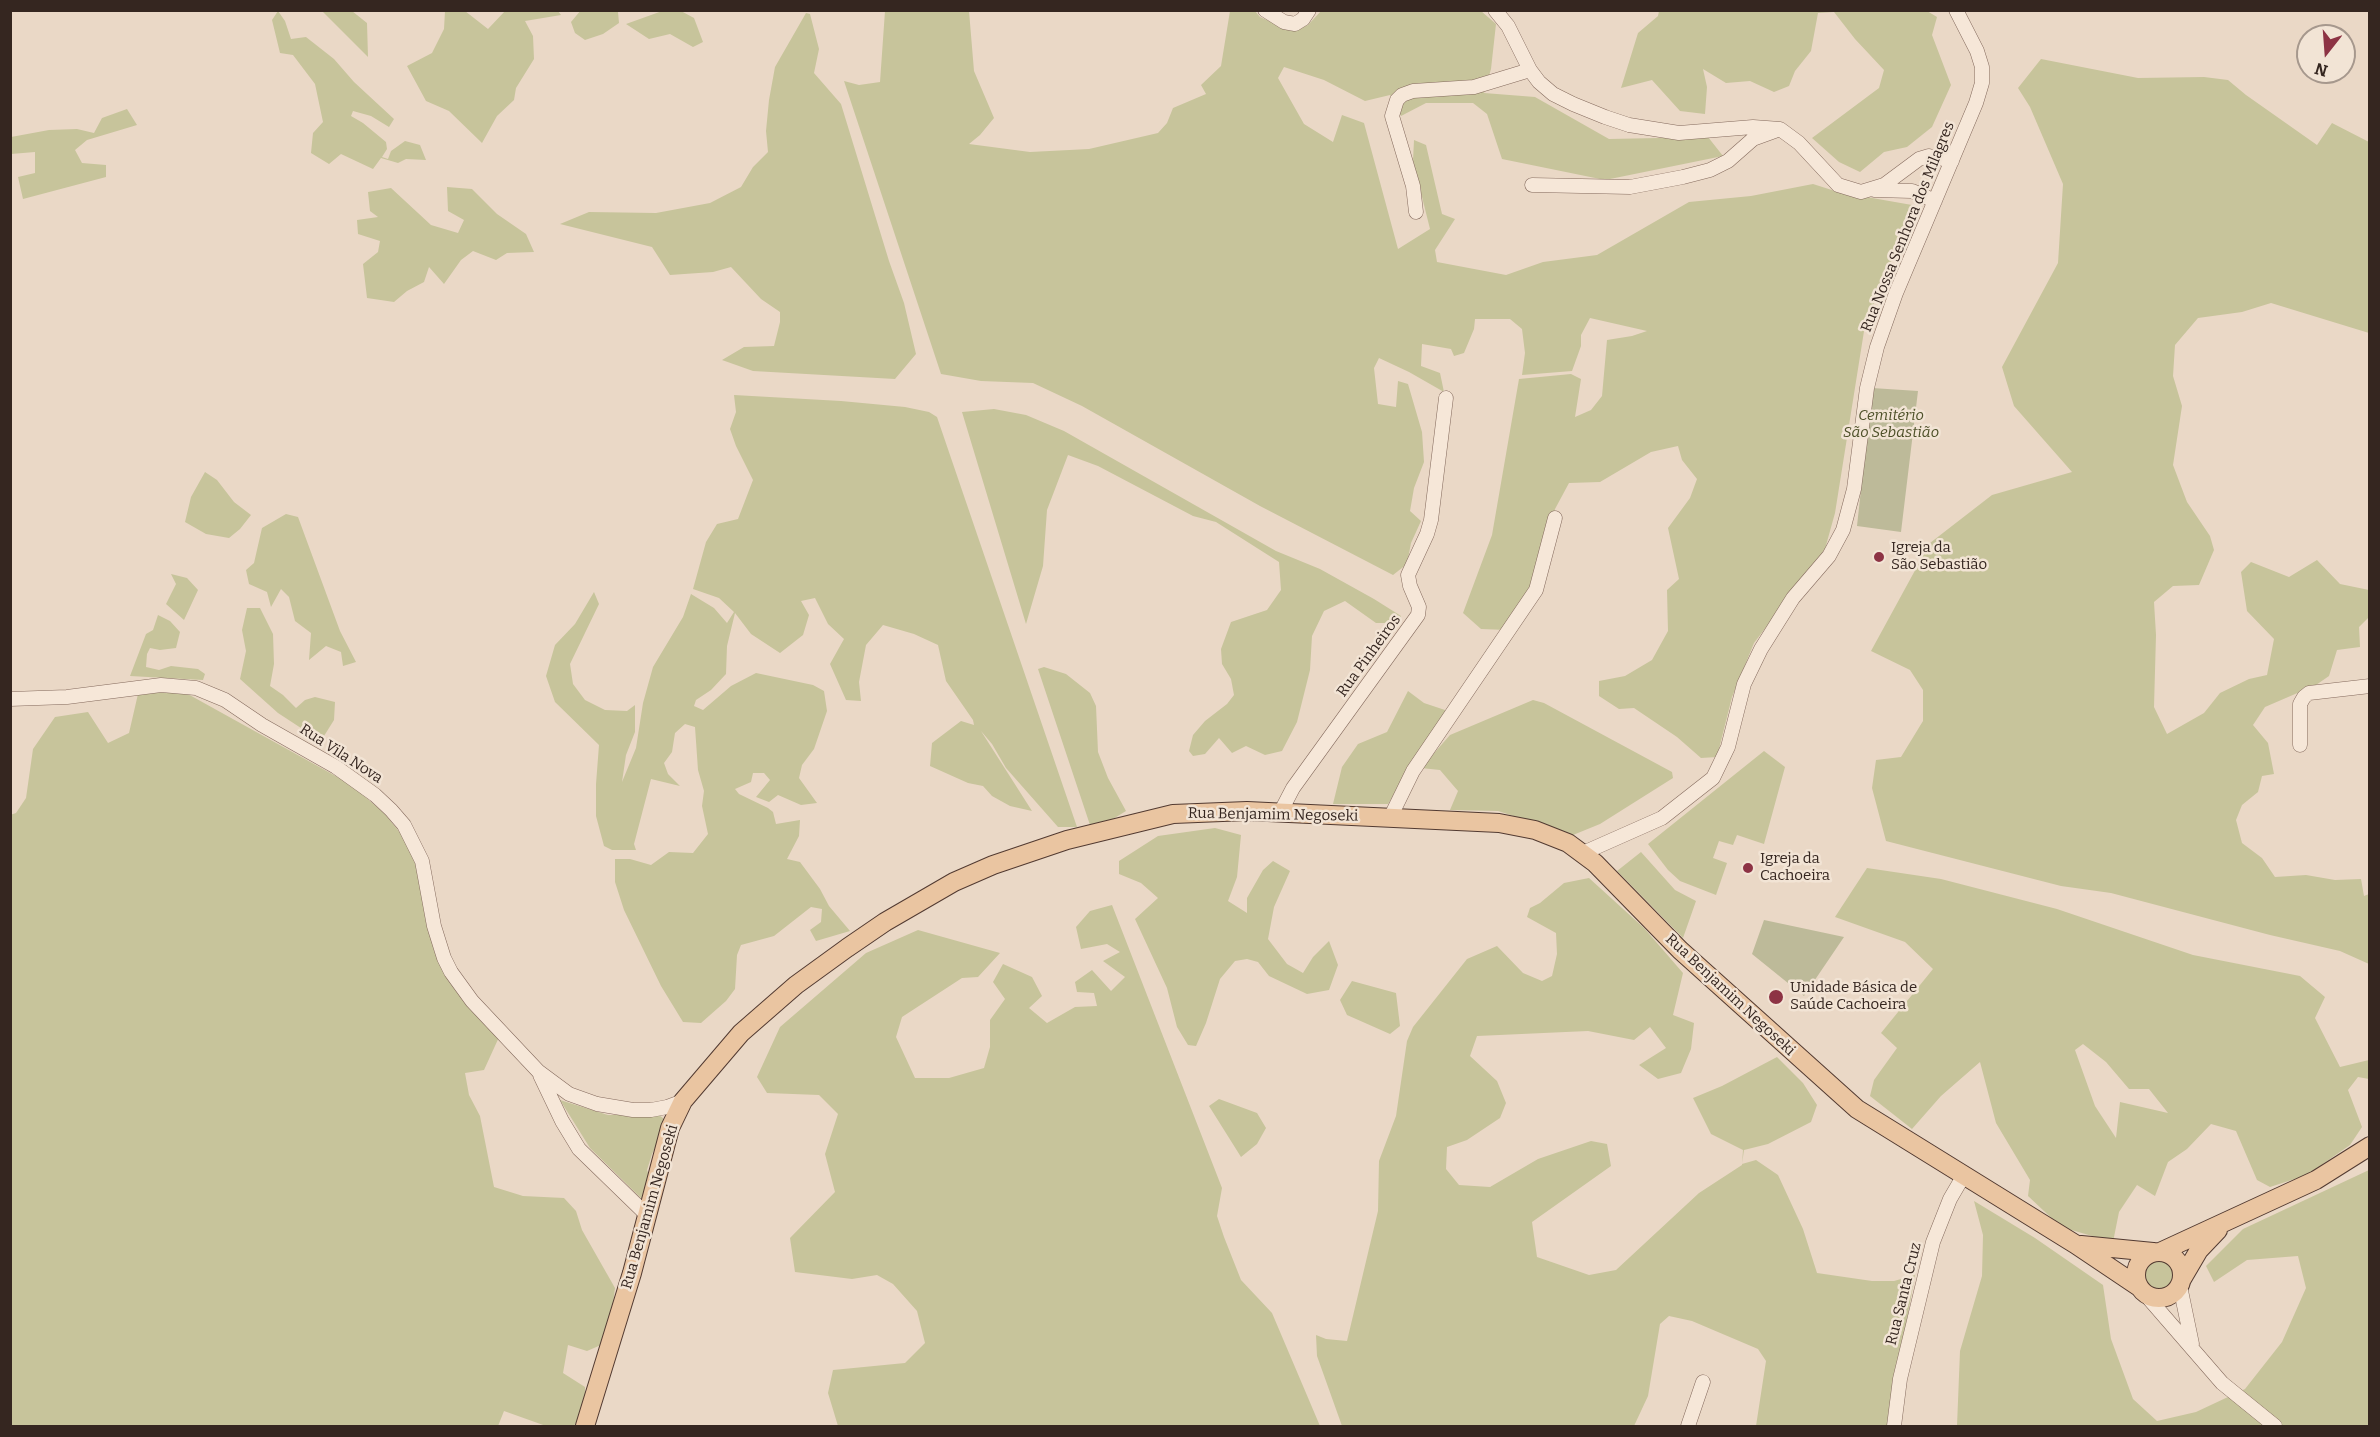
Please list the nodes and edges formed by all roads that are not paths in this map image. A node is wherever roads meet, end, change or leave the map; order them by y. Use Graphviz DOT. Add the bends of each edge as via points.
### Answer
graph roads {
  1 [pos="1265,10"];
  2 [pos="1310,10"];
  3 [pos="1495,10"];
  4 [pos="1956,10"];
  5 [pos="1530,70"];
  6 [pos="1780,129"];
  7 [pos="1952,161"];
  8 [pos="1532,185"];
  9 [pos="1872,190"];
  10 [pos="1935,201"];
  11 [pos="1416,212"];
  12 [pos="1446,398"];
  13 [pos="1555,518"];
  14 [pos="2370,686"];
  15 [pos="10,699"];
  16 [pos="2300,745"];
  17 [pos="1280,813"];
  18 [pos="1390,818"];
  19 [pos="1583,853"];
  20 [pos="538,1071"];
  21 [pos="683,1101"];
  22 [pos="2370,1146"];
  23 [pos="1964,1175"];
  24 [pos="647,1215"];
  25 [pos="2223,1224"];
  26 [pos="2075,1244"];
  27 [pos="2157,1252"];
  28 [pos="2181,1282"];
  29 [pos="2141,1290"];
  30 [pos="2193,1349"];
  31 [pos="1703,1382"];
  32 [pos="585,1426"];
  33 [pos="1688,1426"];
  34 [pos="1894,1426"];
  35 [pos="2275,1426"];
  1 -- 2 [label="street" via="1295,24"];
  3 -- 5 [label="street" via="1508,26"];
  4 -- 7 [label="street, Rua Nossa Senhora dos Milagres" via="1982,67 1982,83"];
  5 -- 6 [label="street" via="1553,94 1629,125 1680,133 1752,127"];
  5 -- 11 [label="street" via="1474,87 1413,91 1396,100 1392,116 1413,186"];
  6 -- 8 [label="street" via="1753,139 1728,161 1710,170 1683,177 1630,187"];
  6 -- 9 [label="street" via="1799,143 1838,185 1861,192"];
  7 -- 9 [label="street" via="1929,156 1919,159"];
  7 -- 10 [label="street, Rua Nossa Senhora dos Milagres"];
  9 -- 10 [label="street" via="1912,191"];
  10 -- 19 [label="street, Rua Nossa Senhora dos Milagres" via="1896,293 1871,369 1854,489 1843,530 1761,649 1739,699 1722,761 1713,777 1662,818"];
  12 -- 17 [label="street, Rua Pinheiros" via="1431,520 1408,575 1418,615 1293,788"];
  13 -- 18 [label="street" via="1536,591 1413,771"];
  14 -- 16 [label="street" via="2309,693 2304,697 2300,704"];
  15 -- 20 [label="street, Rua Vila Nova" via="67,697 161,685 196,688 216,695 356,780 391,810 415,844 425,871 436,936 451,972"];
  17 -- 18 [label="main road, Rua Benjamim Negoseki"];
  17 -- 21 [label="main road, Rua Benjamim Negoseki" via="1201,812 1138,821 1032,851 954,882 885,922 789,991 741,1033"];
  18 -- 19 [label="main road, Rua Benjamim Negoseki" via="1518,826 1550,835"];
  19 -- 23 [label="main road, Rua Benjamim Negoseki" via="1680,950 1841,1097"];
  20 -- 21 [label="street, Rua Vila Nova" via="570,1094 614,1108 651,1110"];
  20 -- 24 [label="street, Rua Vila Nova" via="579,1149"];
  21 -- 24 [label="main road, Rua Benjamim Negoseki" via="665,1145"];
  22 -- 25 [label="main road, Rua Benjamim Negoseki" via="2316,1180"];
  23 -- 26 [label="main road, Rua Benjamim Negoseki"];
  23 -- 34 [label="street, Rua Santa Cruz" via="1933,1242 1900,1379"];
  24 -- 32 [label="main road, Rua Benjamim Negoseki"];
  25 -- 27 [label="main road, Rua Benjamim Negoseki"];
  25 -- 28 [label="main road, Rua Benjamim Negoseki" via="2199,1250"];
  26 -- 27 [label="main road, Rua Benjamim Negoseki"];
  26 -- 29 [label="main road, Rua Benjamim Negoseki"];
  27 -- 28 [label="main road" via="2172,1256 2181,1266"];
  27 -- 29 [label="main road" via="2137,1266"];
  28 -- 29 [label="main road" via="2176,1292 2163,1298"];
  28 -- 30 [label="street"];
  29 -- 30 [label="street"];
  30 -- 35 [label="street" via="2222,1383"];
  31 -- 33 [label="street"];
}
